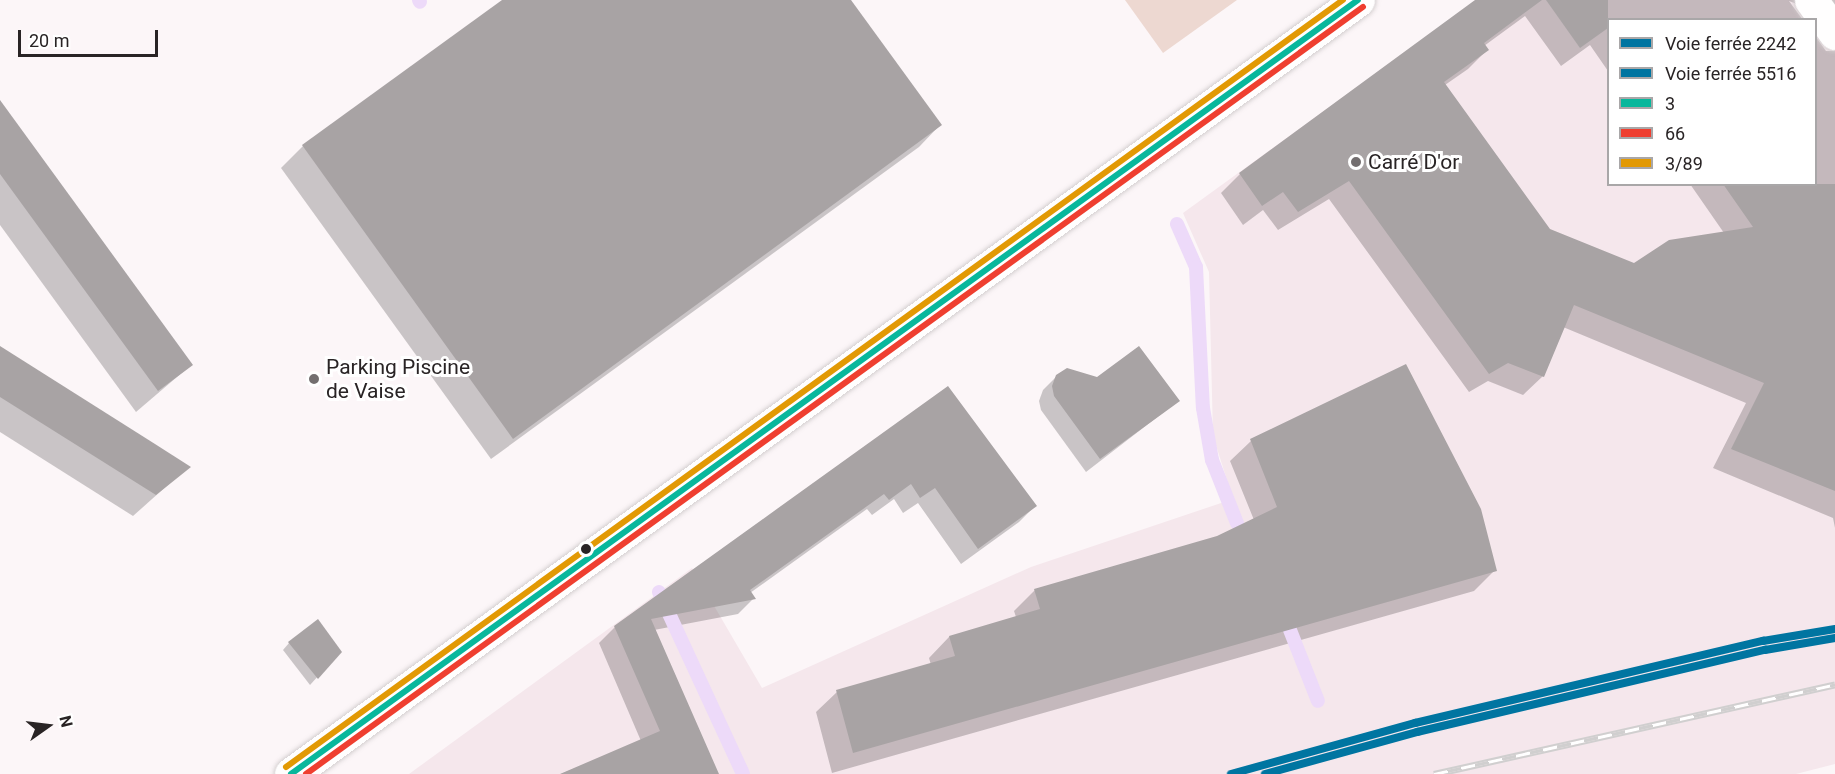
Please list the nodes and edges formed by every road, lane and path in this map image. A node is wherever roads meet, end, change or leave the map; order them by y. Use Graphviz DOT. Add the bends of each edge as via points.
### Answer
graph roads {
  1 [pos="1358,0"];
  2 [pos="1811,0"];
  3 [pos="1835,33"];
  4 [pos="291,774"];
  1 -- 4 [label="main road"];
  2 -- 3 [label="main road"];
}
